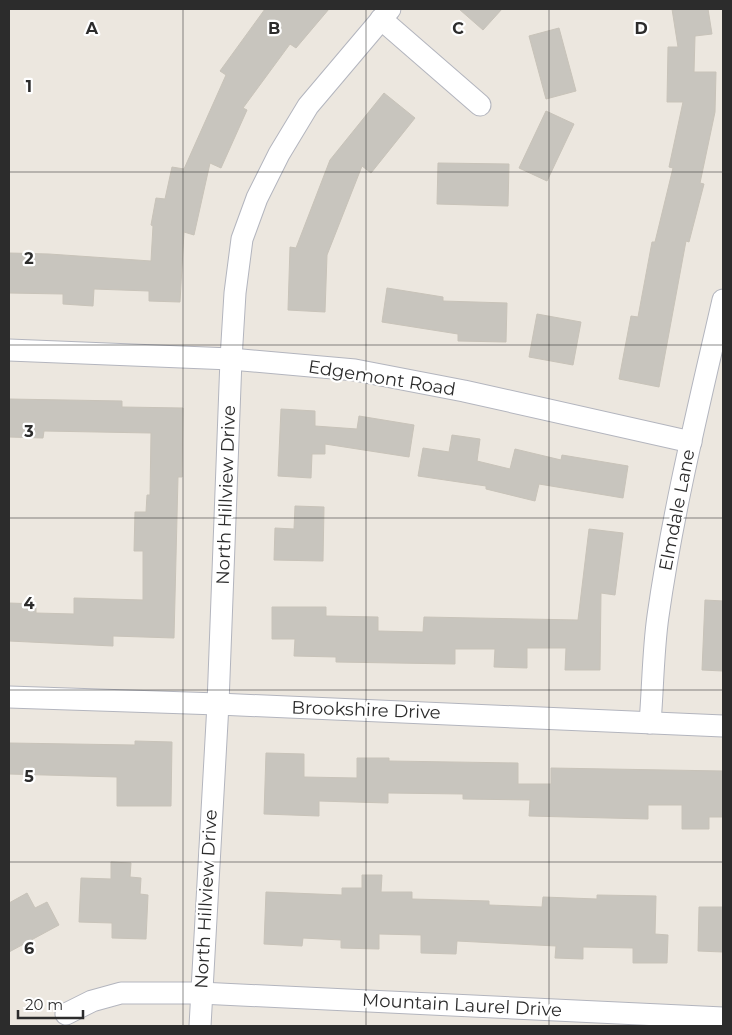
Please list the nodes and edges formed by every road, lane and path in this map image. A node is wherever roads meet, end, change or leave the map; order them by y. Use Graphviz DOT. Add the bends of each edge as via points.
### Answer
graph roads {
  1 [pos="385,14"];
  2 [pos="480,106"];
  3 [pos="723,300"];
  4 [pos="9,350"];
  5 [pos="231,359"];
  6 [pos="691,442"];
  7 [pos="9,697"];
  8 [pos="218,704"];
  9 [pos="650,722"];
  10 [pos="723,726"];
  11 [pos="200,993"];
  12 [pos="66,1014"];
  13 [pos="723,1018"];
  14 [pos="652,1020"];
  15 [pos="200,1026"];
  1 -- 2 [label="street"];
  1 -- 5 [label="street, North Hillview Drive" via="308,106 257,198 242,239"];
  3 -- 6 [label="street, Elmdale Lane"];
  4 -- 5 [label="street, Edgemont Road"];
  5 -- 6 [label="street, Edgemont Road" via="355,370"];
  5 -- 8 [label="street, North Hillview Drive"];
  6 -- 9 [label="street, Elmdale Lane" via="657,619"];
  7 -- 8 [label="street, Brookshire Drive"];
  8 -- 9 [label="street, Brookshire Drive"];
  8 -- 11 [label="street, North Hillview Drive"];
  9 -- 10 [label="street, Brookshire Drive"];
  11 -- 12 [label="street, Mountain Laurel Drive" via="121,993 92,1001"];
  11 -- 14 [label="street, Mountain Laurel Drive"];
  11 -- 15 [label="street, North Hillview Drive"];
  13 -- 14 [label="street, Mountain Laurel Drive"];
}
